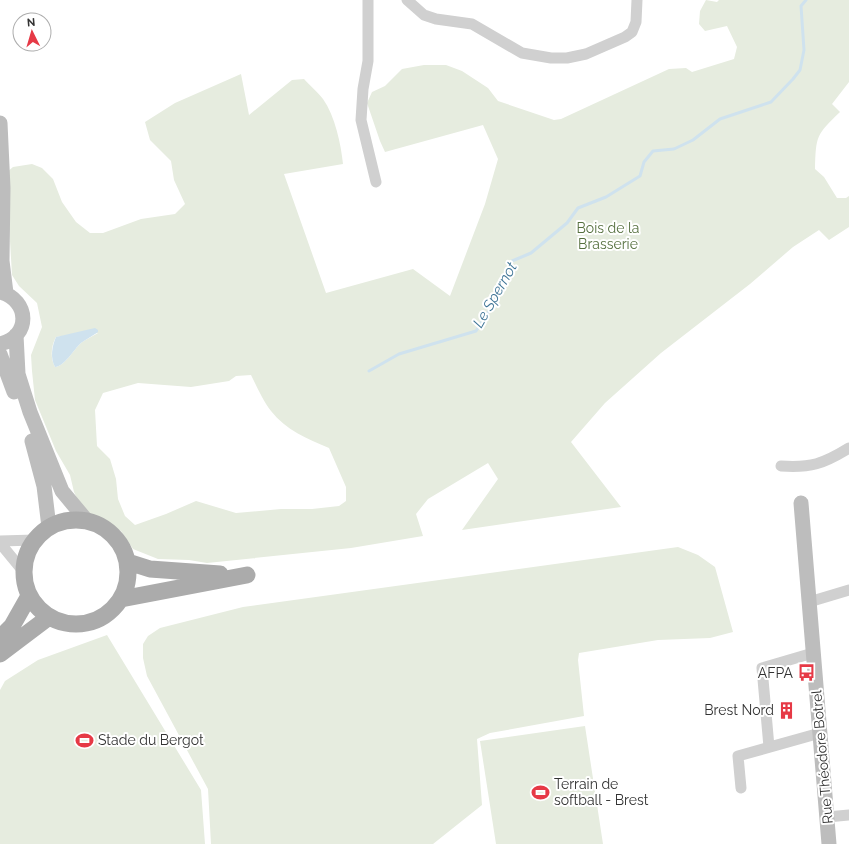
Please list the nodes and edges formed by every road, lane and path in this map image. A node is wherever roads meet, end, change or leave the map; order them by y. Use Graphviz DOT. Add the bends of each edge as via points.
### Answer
graph roads {
  1 [pos="368,0"];
  2 [pos="407,0"];
  3 [pos="637,0"];
  4 [pos="0,123"];
  5 [pos="376,182"];
  6 [pos="3,292"];
  7 [pos="16,335"];
  8 [pos="0,344"];
  9 [pos="0,354"];
  10 [pos="849,448"];
  11 [pos="781,466"];
  12 [pos="801,503"];
  13 [pos="87,521"];
  14 [pos="49,527"];
  15 [pos="35,540"];
  16 [pos="0,542"];
  17 [pos="128,562"];
  18 [pos="23,570"];
  19 [pos="849,590"];
  20 [pos="29,596"];
  21 [pos="121,599"];
  22 [pos="809,602"];
  23 [pos="49,617"];
  24 [pos="0,638"];
  25 [pos="813,653"];
  26 [pos="0,654"];
  27 [pos="820,733"];
  28 [pos="769,747"];
  29 [pos="741,788"];
  30 [pos="849,815"];
  31 [pos="827,817"];
  32 [pos="829,844"];
  1 -- 5 [label="street" via="368,61 361,120"];
  2 -- 3 [label="street" via="424,15 472,24 522,53 551,58 586,54 632,32 636,22"];
  4 -- 6 [label="main road"];
  6 -- 7 [label="main road" via="15,299 23,314 22,325"];
  7 -- 8 [label="main road"];
  7 -- 13 [label="main road" via="18,374 30,412 62,491"];
  9 -- 14 [label="main road" via="35,451 44,486"];
  10 -- 11 [label="street" via="832,459 815,465"];
  12 -- 22 [label="main road, Rue Théodore Botrel"];
  13 -- 14 [label="main road" via="61,522"];
  13 -- 17 [label="main road" via="101,526 114,535 123,548"];
  14 -- 15 [label="main road"];
  15 -- 16 [label="street"];
  15 -- 18 [label="main road"];
  16 -- 18 [label="street"];
  17 -- 21 [label="main road" via="129,575"];
  17 -- 21 [label="main road" via="150,569 247,575"];
  18 -- 20 [label="main road"];
  19 -- 22 [label="street"];
  20 -- 23 [label="main road" via="37,608"];
  20 -- 24 [label="main road" via="12,626"];
  21 -- 23 [label="main road" via="111,612 97,621 80,625 64,624"];
  22 -- 25 [label="main road, Rue Théodore Botrel"];
  23 -- 26 [label="main road"];
  25 -- 27 [label="main road, Rue Théodore Botrel"];
  25 -- 28 [label="street" via="762,668"];
  27 -- 28 [label="street"];
  27 -- 31 [label="main road, Rue Théodore Botrel"];
  28 -- 29 [label="street" via="738,756"];
  30 -- 31 [label="street"];
  31 -- 32 [label="main road, Rue Théodore Botrel"];
}
